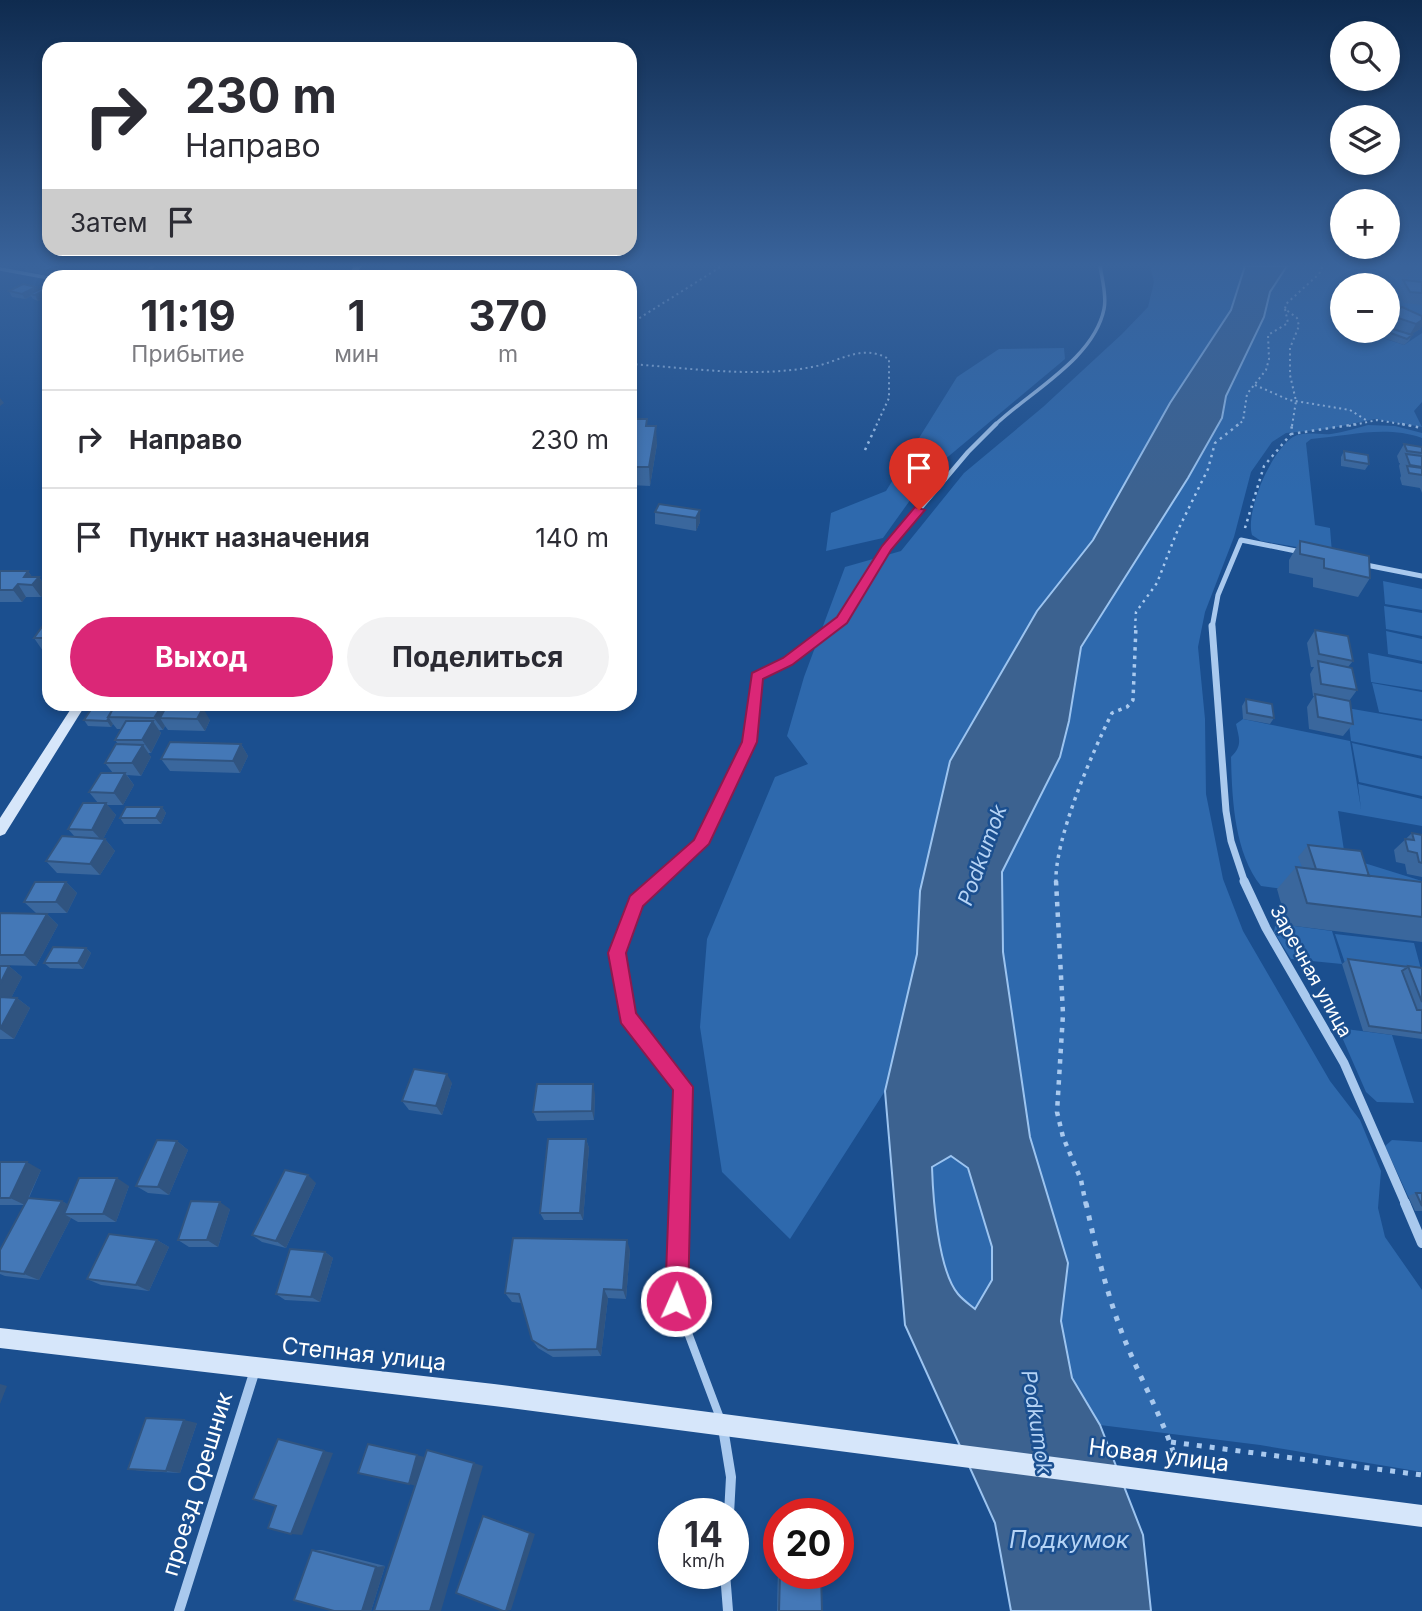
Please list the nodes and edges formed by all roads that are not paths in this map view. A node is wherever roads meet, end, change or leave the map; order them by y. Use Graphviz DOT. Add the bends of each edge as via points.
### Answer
graph roads {
  1 [pos="1089,341"];
  2 [pos="1306,553"];
  3 [pos="1357,563"];
  4 [pos="1422,576"];
  5 [pos="76,711"];
  6 [pos="0,830"];
  7 [pos="1422,1242"];
  8 [pos="0,1338"];
  9 [pos="255,1369"];
  10 [pos="722,1424"];
  11 [pos="730,1498"];
  12 [pos="1422,1516"];
  13 [pos="724,1589"];
  14 [pos="179,1611"];
  15 [pos="728,1611"];
  1 -- 10 [label="lane" via="1082,353 1016,405 968,452 886,548 842,620 788,661 757,676 750,742 701,844 636,901 617,953 627,1016 683,1087 676,1301"];
  2 -- 7 [label="street, Заречная улица" via="1241,540 1220,591 1211,628 1231,840 1267,929 1344,1063"];
  3 -- 4 [label="street"];
  5 -- 6 [label="street"];
  8 -- 9 [label="street, Степная улица"];
  9 -- 10 [label="street, Степная улица"];
  9 -- 14 [label="street, проезд Орешник"];
  10 -- 11 [label="street"];
  10 -- 12 [label="street, Новая улица"];
  13 -- 15 [label="street"];
}
